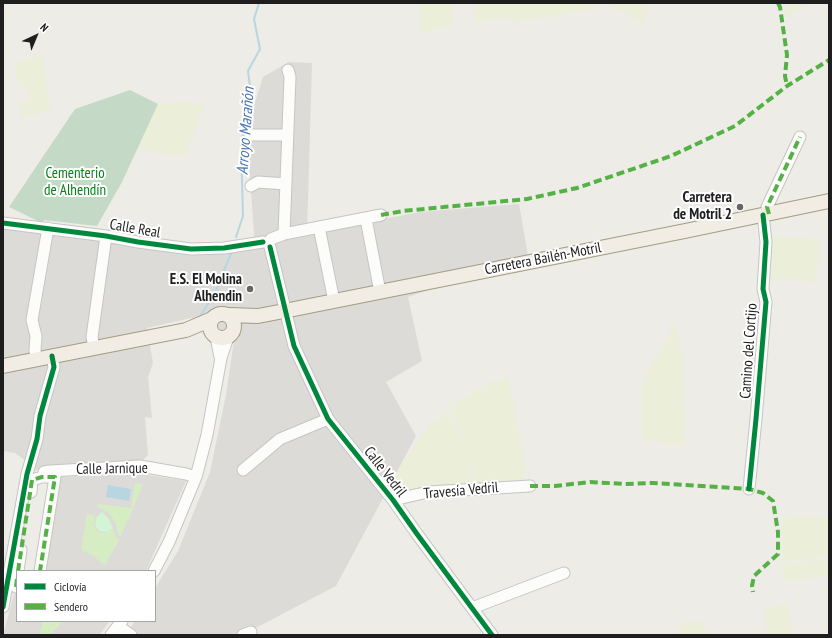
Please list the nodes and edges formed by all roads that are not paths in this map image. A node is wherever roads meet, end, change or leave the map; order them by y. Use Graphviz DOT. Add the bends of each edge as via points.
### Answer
graph roads {
  1 [pos="288,70"];
  2 [pos="250,135"];
  3 [pos="287,135"];
  4 [pos="800,137"];
  5 [pos="286,184"];
  6 [pos="251,186"];
  7 [pos="829,202"];
  8 [pos="381,215"];
  9 [pos="766,215"];
  10 [pos="366,219"];
  11 [pos="3,223"];
  12 [pos="319,227"];
  13 [pos="48,228"];
  14 [pos="284,234"];
  15 [pos="106,236"];
  16 [pos="268,243"];
  17 [pos="380,292"];
  18 [pos="334,301"];
  19 [pos="284,311"];
  20 [pos="258,316"];
  21 [pos="220,331"];
  22 [pos="94,348"];
  23 [pos="52,356"];
  24 [pos="36,360"];
  25 [pos="3,366"];
  26 [pos="328,419"];
  27 [pos="243,470"];
  28 [pos="27,474"];
  29 [pos="196,476"];
  30 [pos="530,486"];
  31 [pos="749,489"];
  32 [pos="393,500"];
  33 [pos="18,570"];
  34 [pos="40,570"];
  35 [pos="155,570"];
  36 [pos="564,573"];
  37 [pos="3,607"];
  38 [pos="472,608"];
  39 [pos="120,623"];
  40 [pos="111,635"];
  41 [pos="131,635"];
  42 [pos="492,635"];
  1 -- 3 [label="street" via="290,76"];
  2 -- 3 [label="street"];
  3 -- 5 [label="street"];
  4 -- 9 [label="street, Camino del Cortijo" via="767,207"];
  5 -- 6 [label="street" via="258,182"];
  5 -- 14 [label="street"];
  7 -- 9 [label="main road, Carretera Bailén-Motril"];
  8 -- 10 [label="street, Calle Real"];
  9 -- 17 [label="main road, Carretera Bailén-Motril"];
  9 -- 31 [label="street, Camino del Cortijo" via="763,289 766,302"];
  10 -- 12 [label="street, Calle Real"];
  10 -- 17 [label="street"];
  11 -- 13 [label="street, Calle Real"];
  12 -- 14 [label="street, Calle Real"];
  12 -- 18 [label="street"];
  13 -- 15 [label="street, Calle Real"];
  13 -- 24 [label="street" via="32,320 36,336"];
  14 -- 16 [label="street, Calle Real"];
  15 -- 16 [label="street, Calle Real" via="191,249"];
  15 -- 22 [label="street" via="92,337"];
  16 -- 19 [label="street, Calle Vedril"];
  17 -- 18 [label="main road, Carretera Bailén-Motril"];
  18 -- 19 [label="main road, Carretera Bailén-Motril"];
  19 -- 20 [label="main road, Carretera Bailén-Motril"];
  19 -- 26 [label="street, Calle Vedril" via="294,346"];
  20 -- 21 [label="main road, Carretera Bailén-Motril"];
  20 -- 21 [label="main road, Carretera Bailén-Motril" via="229,315 234,322"];
  21 -- 22 [label="main road, Carretera Bailén-Motril" via="186,330"];
  21 -- 29 [label="street" via="220,358 207,435"];
  22 -- 23 [label="main road, Carretera Bailén-Motril"];
  23 -- 24 [label="main road, Carretera Bailén-Motril"];
  23 -- 28 [label="street" via="54,367"];
  24 -- 25 [label="main road, Carretera Bailén-Motril"];
  26 -- 27 [label="street" via="280,439"];
  26 -- 32 [label="street, Calle Vedril"];
  28 -- 29 [label="street, Calle Jarnique" via="140,466"];
  28 -- 37 [label="street"];
  29 -- 35 [label="street"];
  30 -- 32 [label="street, Travesía Vedril" via="428,492"];
  32 -- 38 [label="street, Calle Vedril"];
  33 -- 34 [label="street" via="32,480 42,477 55,478"];
  36 -- 38 [label="street"];
  38 -- 42 [label="street, Calle Vedril"];
  39 -- 40 [label="street"];
  39 -- 41 [label="street"];
}
